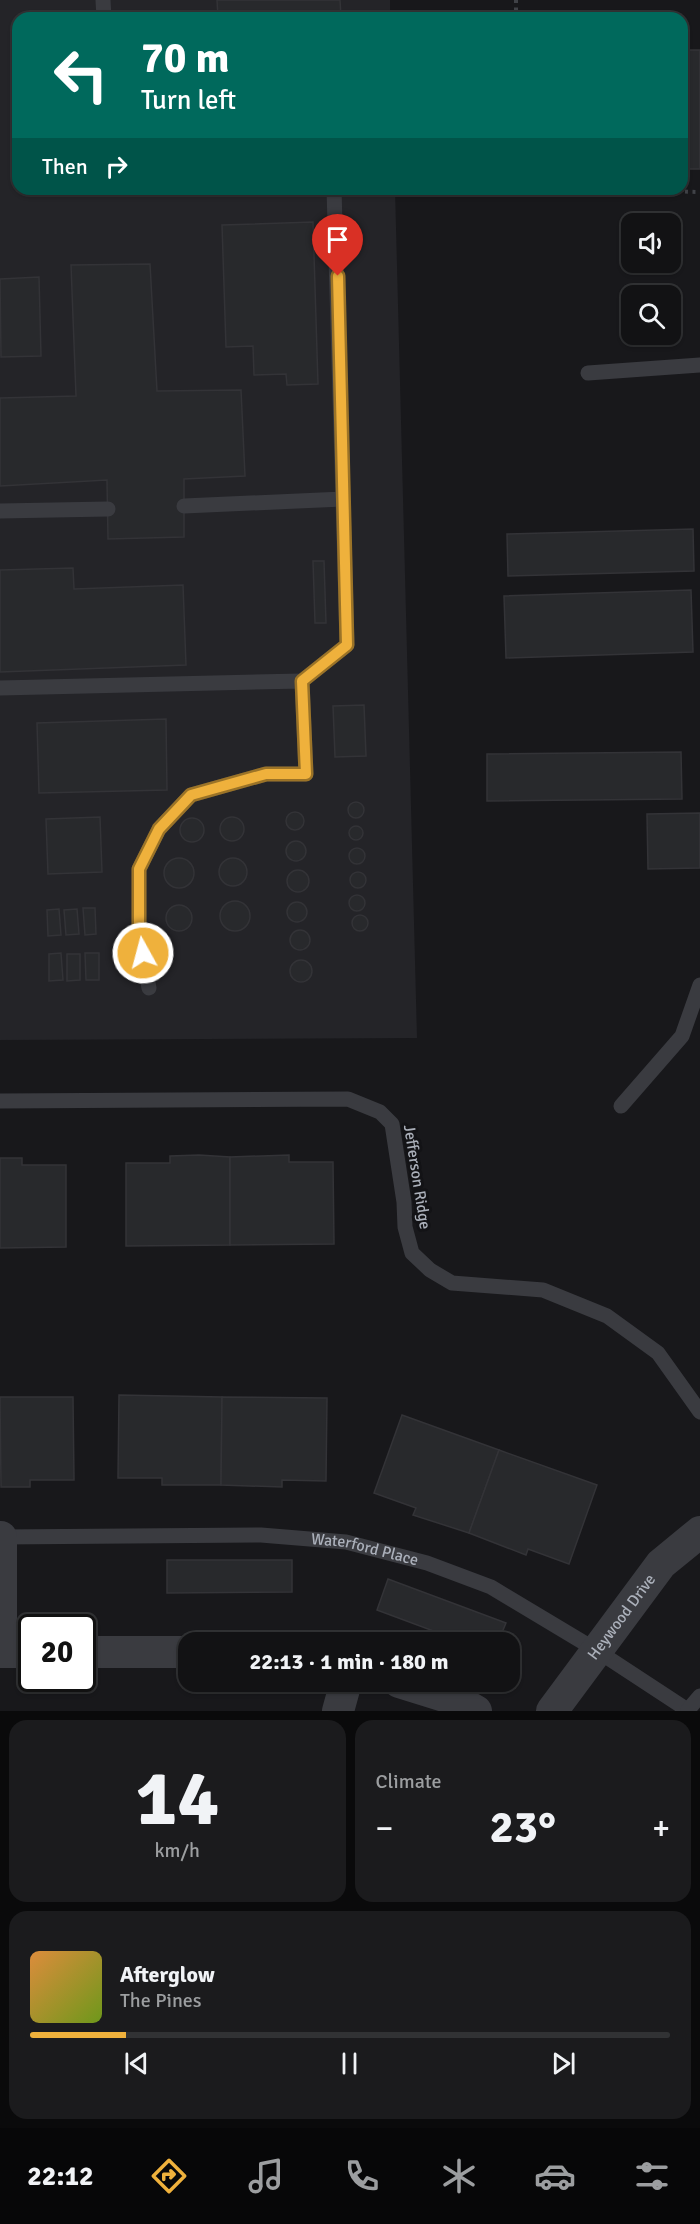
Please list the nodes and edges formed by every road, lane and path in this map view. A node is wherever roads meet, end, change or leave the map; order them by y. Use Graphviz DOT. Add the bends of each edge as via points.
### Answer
graph roads {
  1 [pos="334,195"];
  2 [pos="700,365"];
  3 [pos="588,373"];
  4 [pos="343,499"];
  5 [pos="184,506"];
  6 [pos="108,509"];
  7 [pos="0,511"];
  8 [pos="302,681"];
  9 [pos="0,688"];
  10 [pos="700,985"];
  11 [pos="149,988"];
  12 [pos="0,1101"];
  13 [pos="621,1106"];
  14 [pos="700,1412"];
  15 [pos="700,1532"];
  16 [pos="0,1537"];
  17 [pos="596,1650"];
  18 [pos="11,1652"];
  19 [pos="96,1652"];
  20 [pos="178,1652"];
  21 [pos="343,1692"];
  22 [pos="431,1692"];
  23 [pos="700,1696"];
  24 [pos="688,1710"];
  25 [pos="338,1711"];
  26 [pos="476,1711"];
  27 [pos="552,1711"];
  1 -- 4 [label="lane"];
  2 -- 3 [label="lane"];
  4 -- 5 [label="lane"];
  4 -- 8 [label="lane" via="347,645"];
  6 -- 7 [label="lane"];
  8 -- 9 [label="lane"];
  8 -- 11 [label="lane" via="306,774 266,774 191,795 159,829 139,869 139,935"];
  10 -- 13 [label="lane" via="682,1036"];
  12 -- 14 [label="lane, Jefferson Ridge" via="348,1099 380,1112 392,1124 412,1253 430,1270 452,1283 543,1290 607,1316 658,1353"];
  15 -- 17 [label="street, Heywood Drive" via="661,1564"];
  16 -- 17 [label="lane, Waterford Place" via="261,1535 346,1542 427,1563 491,1587"];
  16 -- 18 [label="street, Waterford Place"];
  17 -- 24 [label="lane, Waterford Place"];
  17 -- 27 [label="street, Heywood Drive"];
  19 -- 20 [label="street"];
  21 -- 25 [label="street"];
  22 -- 26 [label="street"];
  23 -- 24 [label="lane"];
}
